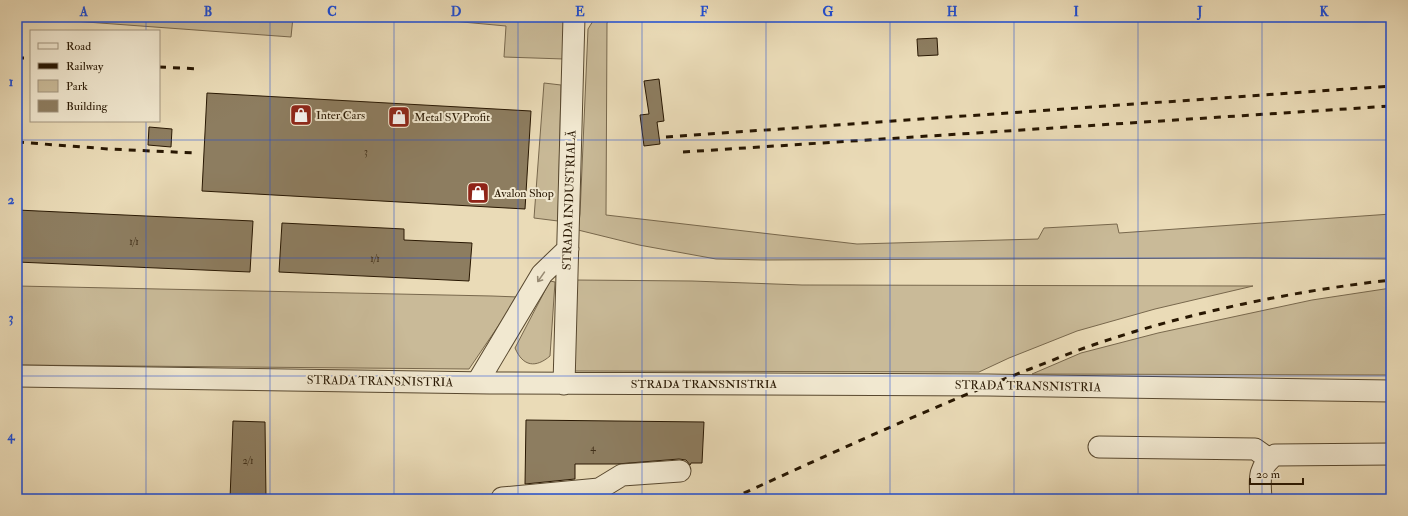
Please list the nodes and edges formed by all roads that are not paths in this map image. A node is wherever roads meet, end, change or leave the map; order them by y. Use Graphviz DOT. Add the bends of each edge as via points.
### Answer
graph roads {
  1 [pos="574,17"];
  2 [pos="568,249"];
  3 [pos="17,376"];
  4 [pos="477,383"];
  5 [pos="564,384"];
  6 [pos="1391,390"];
  7 [pos="1099,447"];
  8 [pos="1391,454"];
  9 [pos="1269,459"];
  10 [pos="680,471"];
  11 [pos="502,498"];
  12 [pos="1261,499"];
  1 -- 2 [label="street, STRADA INDUSTRIALĂ"];
  2 -- 4 [label="street, one-way" via="542,274"];
  2 -- 5 [label="street, STRADA INDUSTRIALĂ"];
  3 -- 4 [label="street, STRADA TRANSNISTRIA"];
  4 -- 5 [label="street, STRADA TRANSNISTRIA"];
  5 -- 6 [label="street, STRADA TRANSNISTRIA" via="988,385"];
  7 -- 9 [label="street" via="1254,449"];
  8 -- 9 [label="street" via="1275,455"];
  9 -- 12 [label="street" via="1260,475"];
  10 -- 11 [label="street" via="622,475 599,489"];
}
